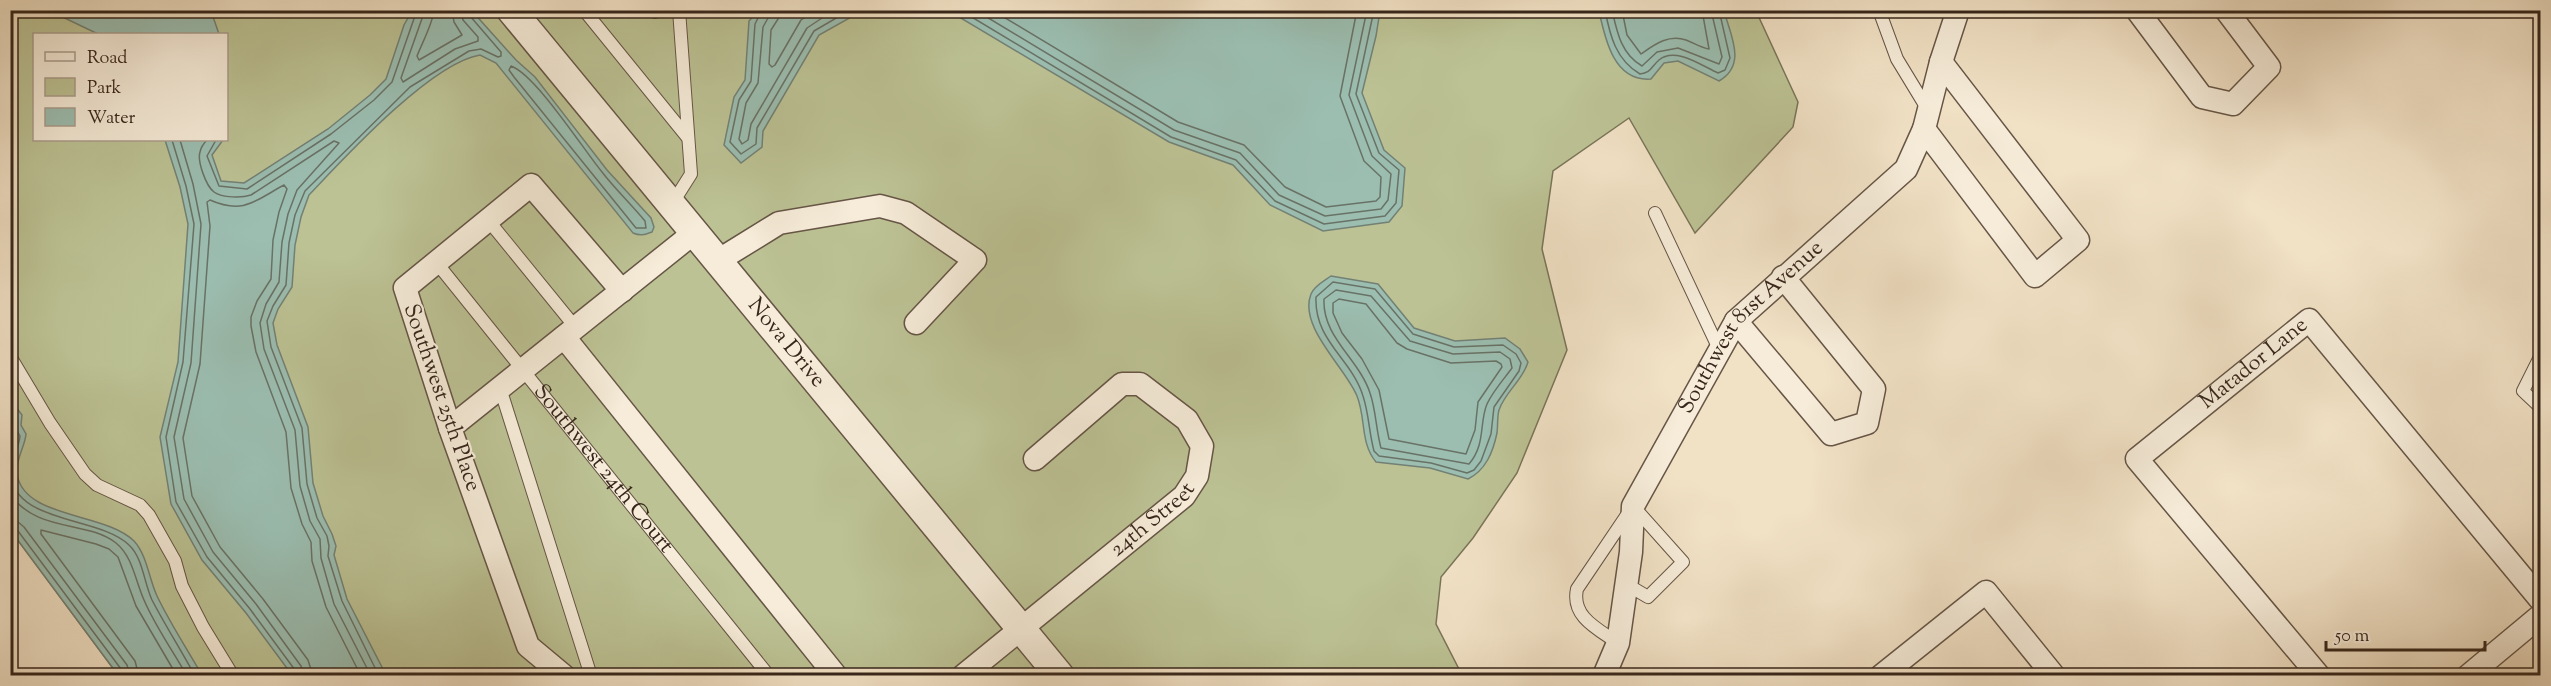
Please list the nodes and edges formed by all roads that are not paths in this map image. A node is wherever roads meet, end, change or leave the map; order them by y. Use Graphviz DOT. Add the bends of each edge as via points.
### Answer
graph roads {
  1 [pos="511,10"];
  2 [pos="584,10"];
  3 [pos="679,10"];
  4 [pos="1879,10"];
  5 [pos="1958,10"];
  6 [pos="2137,10"];
  7 [pos="2226,10"];
  8 [pos="1941,62"];
  9 [pos="1926,119"];
  10 [pos="688,138"];
  11 [pos="672,204"];
  12 [pos="1655,213"];
  13 [pos="488,220"];
  14 [pos="695,232"];
  15 [pos="719,260"];
  16 [pos="436,262"];
  17 [pos="1782,277"];
  18 [pos="622,291"];
  19 [pos="1736,321"];
  20 [pos="916,323"];
  21 [pos="570,332"];
  22 [pos="1719,349"];
  23 [pos="10,356"];
  24 [pos="2541,357"];
  25 [pos="522,371"];
  26 [pos="500,388"];
  27 [pos="2541,407"];
  28 [pos="450,428"];
  29 [pos="1035,459"];
  30 [pos="1633,506"];
  31 [pos="1626,584"];
  32 [pos="2541,598"];
  33 [pos="2541,616"];
  34 [pos="1021,627"];
  35 [pos="1618,643"];
  36 [pos="2541,671"];
  37 [pos="233,675"];
  38 [pos="564,675"];
  39 [pos="591,675"];
  40 [pos="769,675"];
  41 [pos="836,675"];
  42 [pos="963,675"];
  43 [pos="1060,675"];
  44 [pos="1604,675"];
  45 [pos="1881,675"];
  46 [pos="2055,675"];
  47 [pos="2319,675"];
  48 [pos="2468,675"];
  49 [pos="2535,675"];
  1 -- 11 [label="street, Nova Drive"];
  2 -- 10 [label="lane"];
  3 -- 10 [label="lane"];
  4 -- 9 [label="lane"];
  5 -- 8 [label="street, Southwest 81st Avenue"];
  6 -- 7 [label="street" via="2202,98 2233,104 2269,67"];
  8 -- 9 [label="street, Southwest 81st Avenue"];
  8 -- 9 [label="street" via="2078,240 2035,276"];
  9 -- 17 [label="street, Southwest 81st Avenue" via="1906,169"];
  10 -- 11 [label="lane" via="691,174"];
  11 -- 14 [label="street, Nova Drive"];
  12 -- 22 [label="lane"];
  13 -- 16 [label="street, Southwest 25th Place"];
  13 -- 18 [label="street, Southwest 25th Place" via="531,185"];
  13 -- 21 [label="lane"];
  14 -- 15 [label="street, Nova Drive"];
  14 -- 18 [label="street"];
  15 -- 20 [label="street" via="779,223 880,206 906,213 975,260"];
  15 -- 34 [label="street, Nova Drive"];
  16 -- 25 [label="lane, Southwest 24th Court"];
  16 -- 28 [label="street, Southwest 25th Place" via="405,288"];
  17 -- 19 [label="street, Southwest 81st Avenue"];
  17 -- 19 [label="street" via="1875,389 1867,423 1831,434"];
  18 -- 21 [label="street"];
  19 -- 22 [label="street, Southwest 81st Avenue"];
  21 -- 25 [label="street"];
  21 -- 41 [label="street"];
  22 -- 30 [label="street, Southwest 81st Avenue"];
  23 -- 37 [label="lane" via="84,474 149,515 175,561 202,627"];
  24 -- 27 [label="lane" via="2523,391"];
  25 -- 26 [label="street"];
  25 -- 40 [label="lane, Southwest 24th Court"];
  26 -- 28 [label="street"];
  26 -- 39 [label="lane"];
  28 -- 38 [label="street, Southwest 25th Place" via="528,646"];
  29 -- 34 [label="street, 24th Street" via="1122,384 1140,384 1187,420 1202,446 1197,476 1184,496"];
  30 -- 31 [label="street, Southwest 81st Avenue"];
  30 -- 31 [label="lane" via="1683,562 1648,597"];
  30 -- 35 [label="lane" via="1576,589 1574,600 1586,622"];
  31 -- 35 [label="street, Southwest 81st Avenue"];
  32 -- 47 [label="street, Matador Lane" via="2309,320 2137,459"];
  33 -- 48 [label="street"];
  34 -- 42 [label="street"];
  34 -- 43 [label="street, Nova Drive"];
  35 -- 44 [label="street, Southwest 81st Avenue"];
  36 -- 49 [label="lane"];
  45 -- 46 [label="street" via="1986,592"];
}
